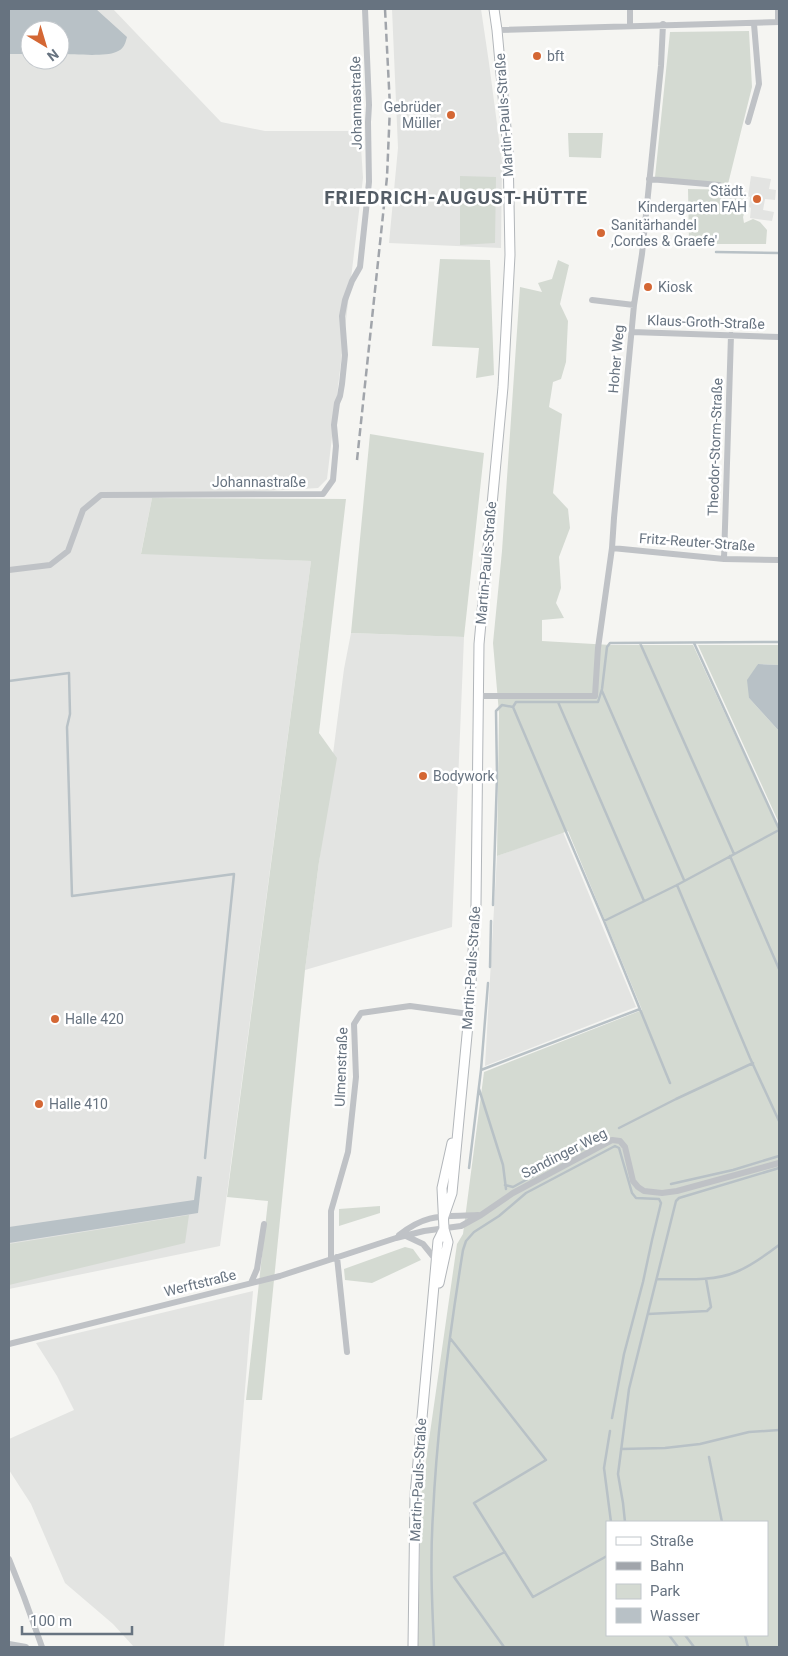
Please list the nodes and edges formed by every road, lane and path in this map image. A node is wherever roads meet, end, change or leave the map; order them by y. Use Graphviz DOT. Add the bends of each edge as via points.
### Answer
graph roads {
  1 [pos="365,9"];
  2 [pos="494,9"];
  3 [pos="630,9"];
  4 [pos="778,9"];
  5 [pos="779,22"];
  6 [pos="663,24"];
  7 [pos="754,24"];
  8 [pos="630,25"];
  9 [pos="497,30"];
  10 [pos="748,122"];
  11 [pos="649,180"];
  12 [pos="719,185"];
  13 [pos="592,300"];
  14 [pos="634,305"];
  15 [pos="632,332"];
  16 [pos="731,335"];
  17 [pos="779,337"];
  18 [pos="612,548"];
  19 [pos="724,559"];
  20 [pos="779,560"];
  21 [pos="9,570"];
  22 [pos="478,696"];
  23 [pos="468,1014"];
  24 [pos="779,1163"];
  25 [pos="480,1215"];
  26 [pos="444,1216"];
  27 [pos="264,1224"];
  28 [pos="444,1229"];
  29 [pos="405,1236"];
  30 [pos="396,1238"];
  31 [pos="334,1258"];
  32 [pos="436,1260"];
  33 [pos="252,1283"];
  34 [pos="432,1312"];
  35 [pos="9,1344"];
  36 [pos="347,1352"];
  37 [pos="9,1559"];
  38 [pos="9,1644"];
  39 [pos="26,1647"];
  40 [pos="42,1647"];
  41 [pos="413,1647"];
  1 -- 21 [label="street, Johannastraße" via="369,182 360,267 345,300 342,316 344,355 334,425 333,480 322,494 102,495 83,510 68,551 50,565"];
  2 -- 9 [label="street, Martin-Pauls-Straße"];
  3 -- 8 [label="street"];
  4 -- 5 [label="street"];
  5 -- 7 [label="street"];
  6 -- 7 [label="street"];
  6 -- 8 [label="street"];
  6 -- 11 [label="street, Hoher Weg"];
  7 -- 10 [label="street" via="759,84"];
  8 -- 9 [label="street"];
  9 -- 22 [label="street, Martin-Pauls-Straße" via="508,150 510,255 502,387 479,644"];
  11 -- 12 [label="street"];
  11 -- 14 [label="street, Hoher Weg"];
  13 -- 14 [label="street"];
  14 -- 15 [label="street, Hoher Weg"];
  15 -- 16 [label="street, Klaus-Groth-Straße"];
  15 -- 18 [label="street, Hoher Weg"];
  16 -- 17 [label="street, Klaus-Groth-Straße"];
  16 -- 19 [label="street, Theodor-Storm-Straße"];
  18 -- 19 [label="street, Fritz-Reuter-Straße"];
  18 -- 22 [label="street, Hoher Weg" via="595,696"];
  19 -- 20 [label="street, Fritz-Reuter-Straße"];
  22 -- 23 [label="street, Martin-Pauls-Straße" via="476,905"];
  23 -- 26 [label="street, Martin-Pauls-Straße" via="452,1193"];
  23 -- 31 [label="street, Ulmenstraße" via="410,1006 361,1013 354,1024 356,1077 348,1152 331,1211"];
  24 -- 25 [label="street, Sandinger Weg" via="677,1191 644,1191 634,1181 624,1147 620,1141 612,1140 512,1193"];
  25 -- 26 [label="street"];
  25 -- 28 [label="street, Sandinger Weg" via="461,1226"];
  26 -- 28 [label="street, Martin-Pauls-Straße"];
  26 -- 30 [label="street, Werftstraße" via="425,1219"];
  27 -- 33 [label="street"];
  28 -- 29 [label="street, Werftstraße"];
  28 -- 32 [label="street, Martin-Pauls-Straße" via="438,1241"];
  28 -- 34 [label="street, Martin-Pauls-Straße" via="448,1242"];
  29 -- 30 [label="street, Werftstraße"];
  29 -- 32 [label="street" via="423,1244"];
  30 -- 31 [label="street, Werftstraße"];
  31 -- 33 [label="street, Werftstraße"];
  31 -- 36 [label="street, Ulmenstraße"];
  32 -- 34 [label="street, Martin-Pauls-Straße"];
  33 -- 35 [label="street, Werftstraße"];
  34 -- 41 [label="street, Martin-Pauls-Straße" via="415,1494"];
  37 -- 40 [label="street"];
  38 -- 39 [label="street"];
}
